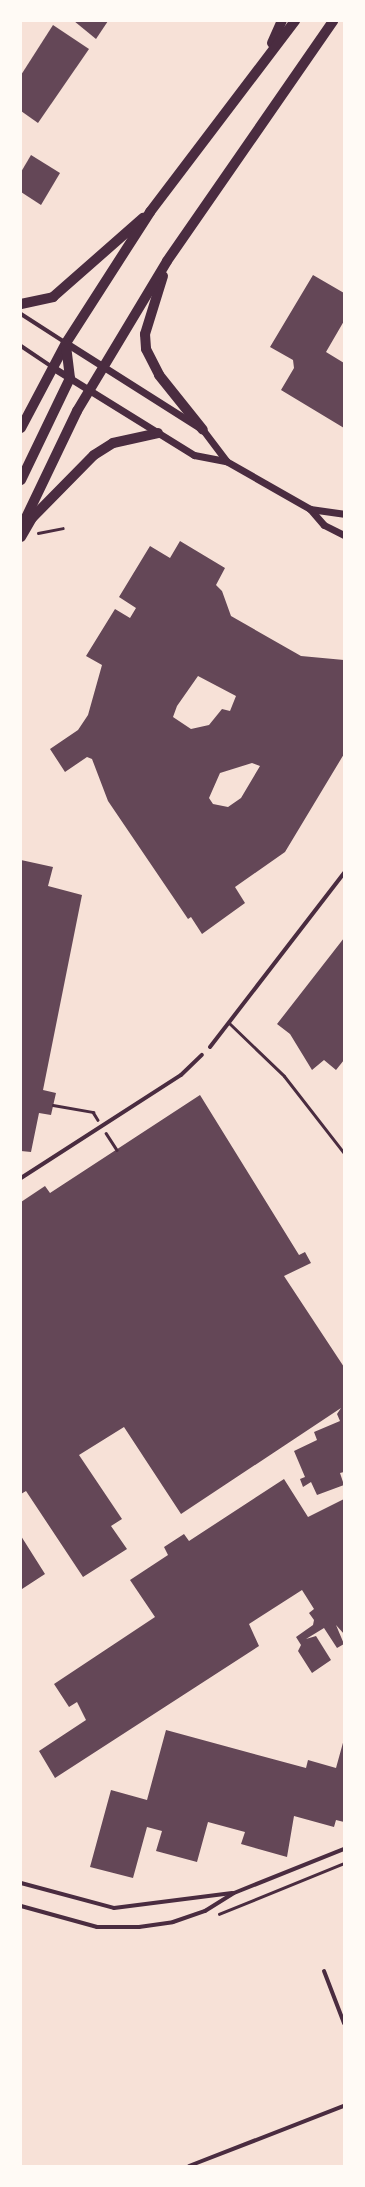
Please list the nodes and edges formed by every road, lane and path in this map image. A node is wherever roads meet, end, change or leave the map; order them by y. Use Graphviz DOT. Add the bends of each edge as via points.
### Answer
graph roads {
  1 [pos="282,21"];
  2 [pos="295,21"];
  3 [pos="333,21"];
  4 [pos="268,53"];
  5 [pos="150,212"];
  6 [pos="167,261"];
  7 [pos="21,304"];
  8 [pos="21,314"];
  9 [pos="66,343"];
  10 [pos="21,346"];
  11 [pos="52,367"];
  12 [pos="103,367"];
  13 [pos="70,378"];
  14 [pos="89,391"];
  15 [pos="21,428"];
  16 [pos="203,430"];
  17 [pos="158,433"];
  18 [pos="226,461"];
  19 [pos="21,480"];
  20 [pos="310,509"];
  21 [pos="344,514"];
  22 [pos="21,528"];
  23 [pos="63,528"];
  24 [pos="32,534"];
  25 [pos="344,535"];
  26 [pos="21,537"];
  27 [pos="344,873"];
  28 [pos="229,1023"];
  29 [pos="210,1047"];
  30 [pos="202,1055"];
  31 [pos="53,1105"];
  32 [pos="101,1125"];
  33 [pos="105,1131"];
  34 [pos="117,1150"];
  35 [pos="344,1153"];
  36 [pos="21,1178"];
  37 [pos="344,1849"];
  38 [pos="21,1883"];
  39 [pos="234,1893"];
  40 [pos="21,1906"];
  41 [pos="324,1971"];
  42 [pos="344,2023"];
  43 [pos="344,2106"];
  44 [pos="189,2166"];
  1 -- 4 [label="highway"];
  2 -- 4 [label="highway"];
  3 -- 6 [label="highway"];
  4 -- 5 [label="highway"];
  5 -- 7 [label="highway" via="53,296"];
  5 -- 9 [label="highway"];
  6 -- 12 [label="highway"];
  6 -- 16 [label="highway" via="145,334 146,349 159,375"];
  8 -- 9 [label="street"];
  9 -- 11 [label="highway"];
  9 -- 12 [label="street"];
  9 -- 13 [label="highway"];
  10 -- 11 [label="street"];
  11 -- 13 [label="street"];
  11 -- 15 [label="highway"];
  12 -- 14 [label="highway"];
  12 -- 16 [label="street"];
  13 -- 14 [label="street"];
  13 -- 19 [label="highway"];
  14 -- 17 [label="street"];
  14 -- 22 [label="highway"];
  16 -- 18 [label="street"];
  17 -- 18 [label="street" via="194,455"];
  17 -- 26 [label="highway" via="113,443 94,455 32,518"];
  18 -- 20 [label="street"];
  20 -- 21 [label="street"];
  20 -- 25 [label="street" via="324,525"];
  23 -- 24 [label="path"];
  27 -- 28 [label="street"];
  28 -- 29 [label="street"];
  28 -- 35 [label="lane" via="284,1076"];
  30 -- 36 [label="street" via="181,1075"];
  31 -- 32 [label="path" via="93,1112"];
  33 -- 34 [label="path"];
  37 -- 39 [label="street"];
  38 -- 39 [label="street" via="114,1908"];
  39 -- 40 [label="street" via="205,1911 173,1922 139,1928 97,1927"];
  41 -- 42 [label="street"];
  43 -- 44 [label="street"];
}
